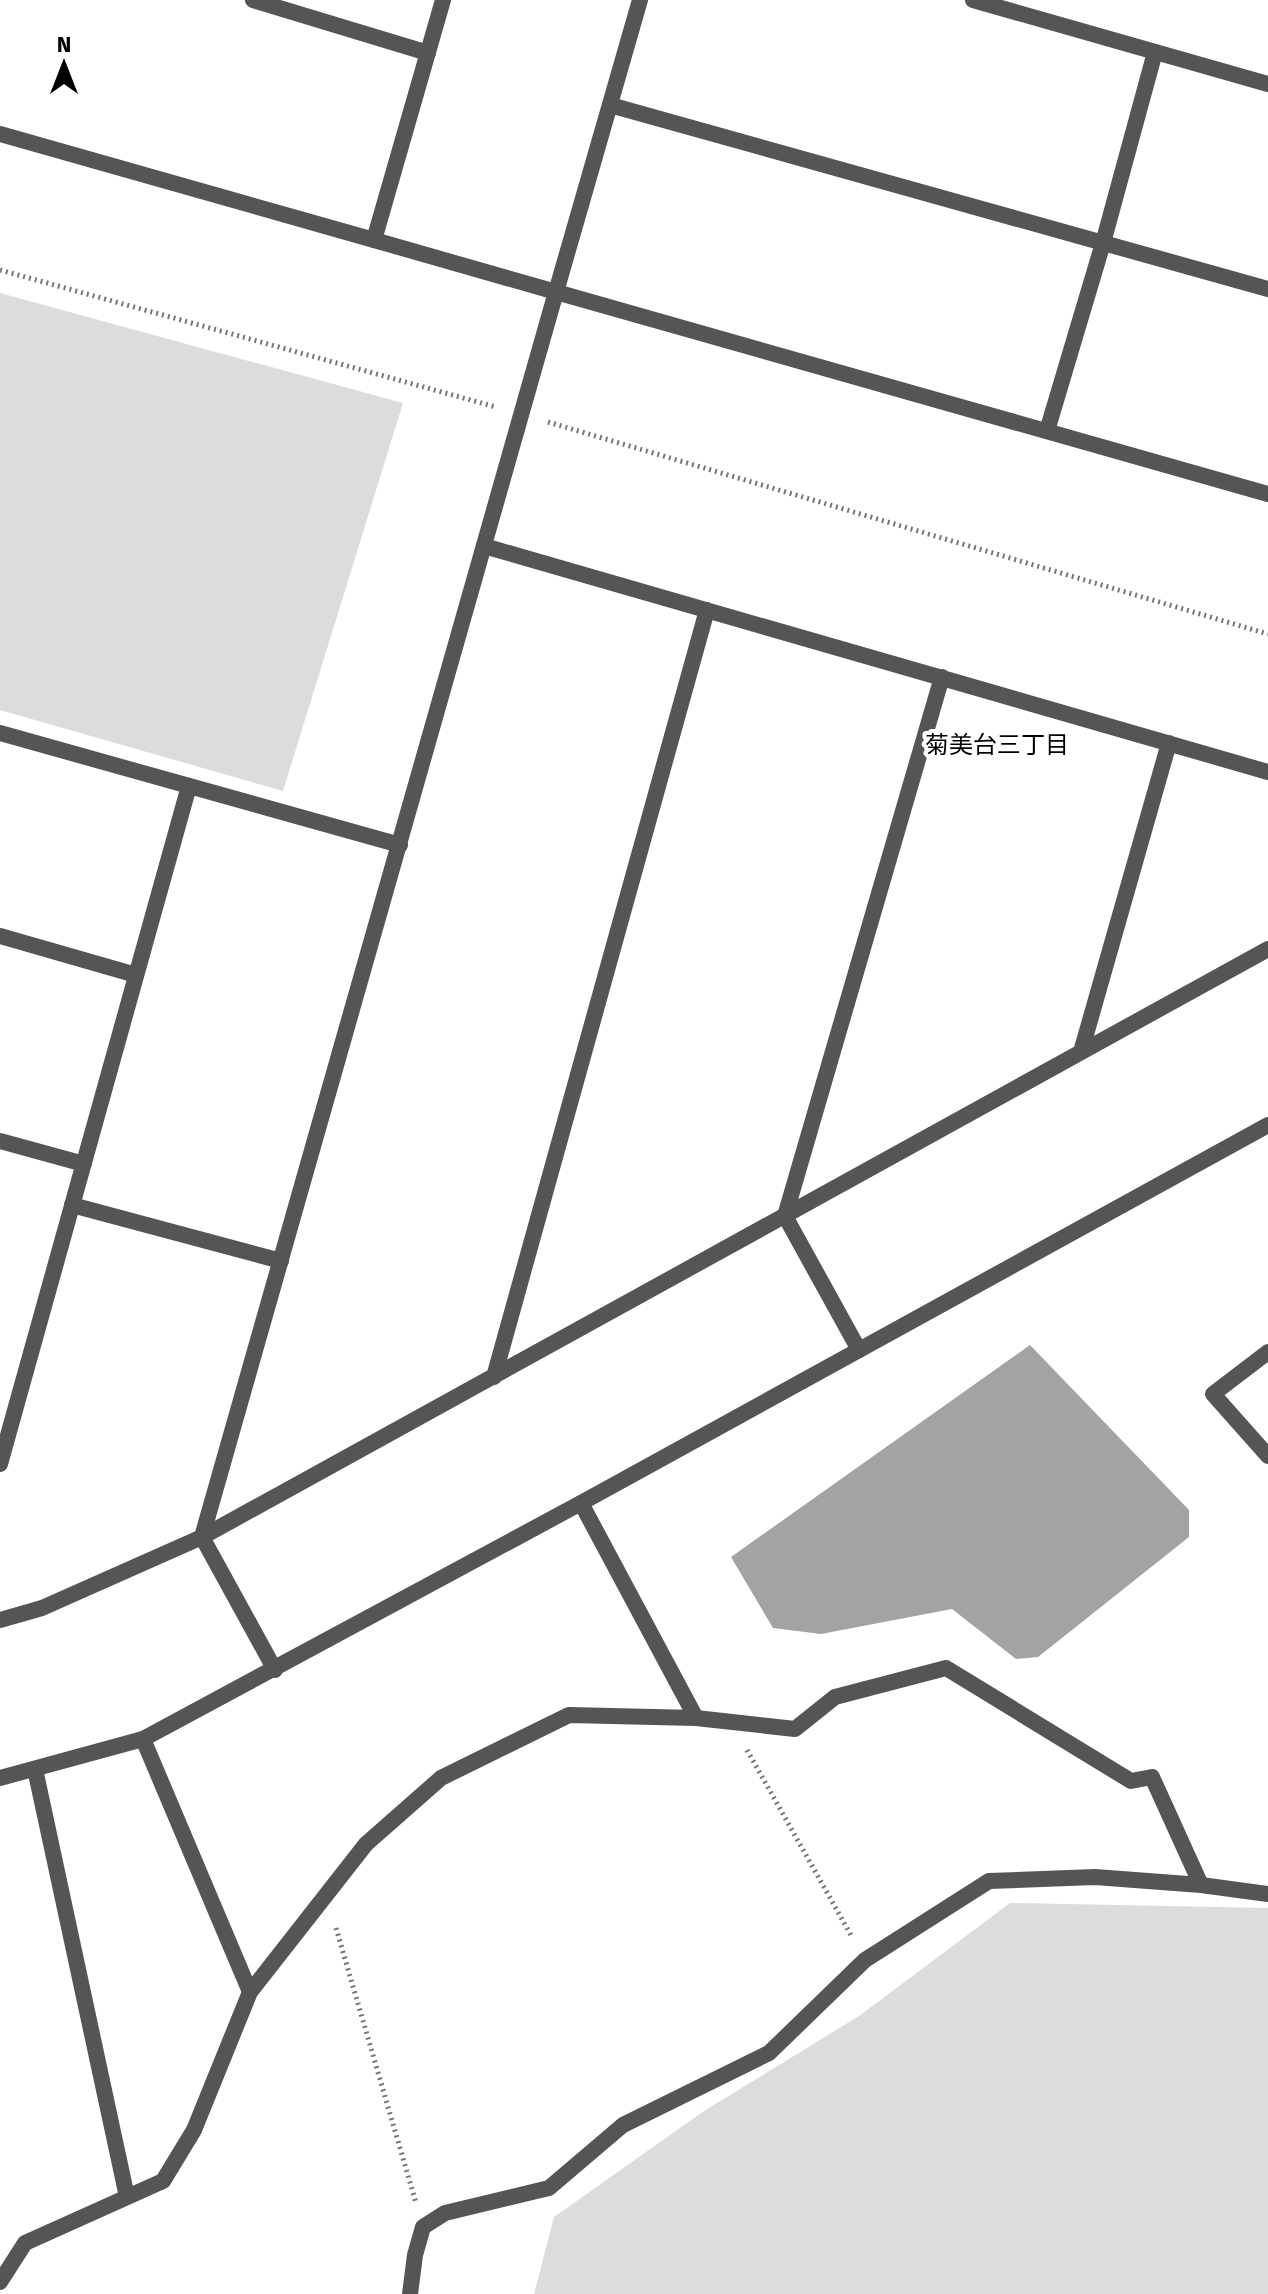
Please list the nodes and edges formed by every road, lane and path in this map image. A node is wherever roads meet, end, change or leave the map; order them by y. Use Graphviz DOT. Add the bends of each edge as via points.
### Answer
graph roads {
  1 [pos="253,0"];
  2 [pos="443,0"];
  3 [pos="640,0"];
  4 [pos="973,0"];
  5 [pos="1155,52"];
  6 [pos="428,53"];
  7 [pos="1268,84"];
  8 [pos="610,105"];
  9 [pos="0,134"];
  10 [pos="374,240"];
  11 [pos="1103,243"];
  12 [pos="0,270"];
  13 [pos="1268,289"];
  14 [pos="556,292"];
  15 [pos="522,414"];
  16 [pos="1047,431"];
  17 [pos="1268,494"];
  18 [pos="484,546"];
  19 [pos="707,610"];
  20 [pos="1268,634"];
  21 [pos="942,677"];
  22 [pos="0,733"];
  23 [pos="1169,743"];
  24 [pos="1268,772"];
  25 [pos="189,786"];
  26 [pos="400,845"];
  27 [pos="0,936"];
  28 [pos="1268,949"];
  29 [pos="136,975"];
  30 [pos="1081,1052"];
  31 [pos="1268,1125"];
  32 [pos="0,1141"];
  33 [pos="84,1164"];
  34 [pos="72,1205"];
  35 [pos="785,1216"];
  36 [pos="281,1261"];
  37 [pos="859,1350"];
  38 [pos="1268,1352"];
  39 [pos="494,1377"];
  40 [pos="1268,1456"];
  41 [pos="0,1464"];
  42 [pos="581,1503"];
  43 [pos="202,1537"];
  44 [pos="0,1620"];
  45 [pos="275,1670"];
  46 [pos="696,1718"];
  47 [pos="730,1722"];
  48 [pos="143,1739"];
  49 [pos="35,1769"];
  50 [pos="0,1778"];
  51 [pos="1201,1885"];
  52 [pos="1268,1894"];
  53 [pos="326,1896"];
  54 [pos="865,1960"];
  55 [pos="250,1992"];
  56 [pos="127,2197"];
  57 [pos="423,2227"];
  58 [pos="0,2282"];
  59 [pos="410,2294"];
  1 -- 6 [label="street"];
  2 -- 6 [label="street"];
  3 -- 8 [label="street"];
  4 -- 5 [label="street"];
  5 -- 7 [label="street"];
  5 -- 11 [label="street"];
  6 -- 10 [label="street"];
  8 -- 11 [label="street"];
  8 -- 14 [label="street"];
  9 -- 10 [label="street"];
  10 -- 14 [label="street"];
  11 -- 13 [label="street"];
  11 -- 16 [label="street"];
  12 -- 15 [label="path"];
  14 -- 15 [label="street"];
  14 -- 16 [label="street"];
  15 -- 18 [label="street"];
  15 -- 20 [label="path"];
  16 -- 17 [label="street"];
  18 -- 19 [label="street"];
  18 -- 26 [label="street"];
  19 -- 21 [label="street"];
  19 -- 39 [label="street"];
  21 -- 23 [label="street"];
  21 -- 35 [label="street"];
  22 -- 25 [label="street"];
  23 -- 24 [label="street"];
  23 -- 30 [label="street"];
  25 -- 26 [label="street"];
  25 -- 29 [label="street"];
  26 -- 36 [label="street"];
  27 -- 29 [label="street"];
  28 -- 30 [label="street"];
  29 -- 33 [label="street"];
  30 -- 35 [label="street"];
  31 -- 37 [label="street"];
  32 -- 33 [label="street"];
  33 -- 34 [label="street"];
  34 -- 36 [label="street"];
  34 -- 41 [label="street"];
  35 -- 37 [label="street"];
  35 -- 39 [label="street"];
  36 -- 43 [label="street"];
  37 -- 42 [label="street"];
  38 -- 40 [label="street" via="1213,1394"];
  39 -- 43 [label="street"];
  42 -- 45 [label="street"];
  42 -- 46 [label="street"];
  43 -- 44 [label="street" via="42,1608"];
  43 -- 45 [label="street"];
  45 -- 48 [label="street"];
  46 -- 47 [label="street"];
  46 -- 53 [label="street" via="569,1715 441,1778 366,1844"];
  47 -- 51 [label="street" via="795,1729 835,1697 946,1668 1131,1781 1152,1777"];
  47 -- 54 [label="path"];
  48 -- 49 [label="street"];
  48 -- 55 [label="street"];
  49 -- 50 [label="street"];
  49 -- 56 [label="street"];
  51 -- 52 [label="street"];
  51 -- 54 [label="street" via="1095,1877 989,1881"];
  53 -- 55 [label="street"];
  53 -- 57 [label="path"];
  54 -- 57 [label="street" via="769,2053 623,2125 549,2188 445,2213"];
  55 -- 56 [label="street" via="194,2130 163,2181"];
  56 -- 58 [label="street" via="25,2243"];
  57 -- 59 [label="street"];
}
